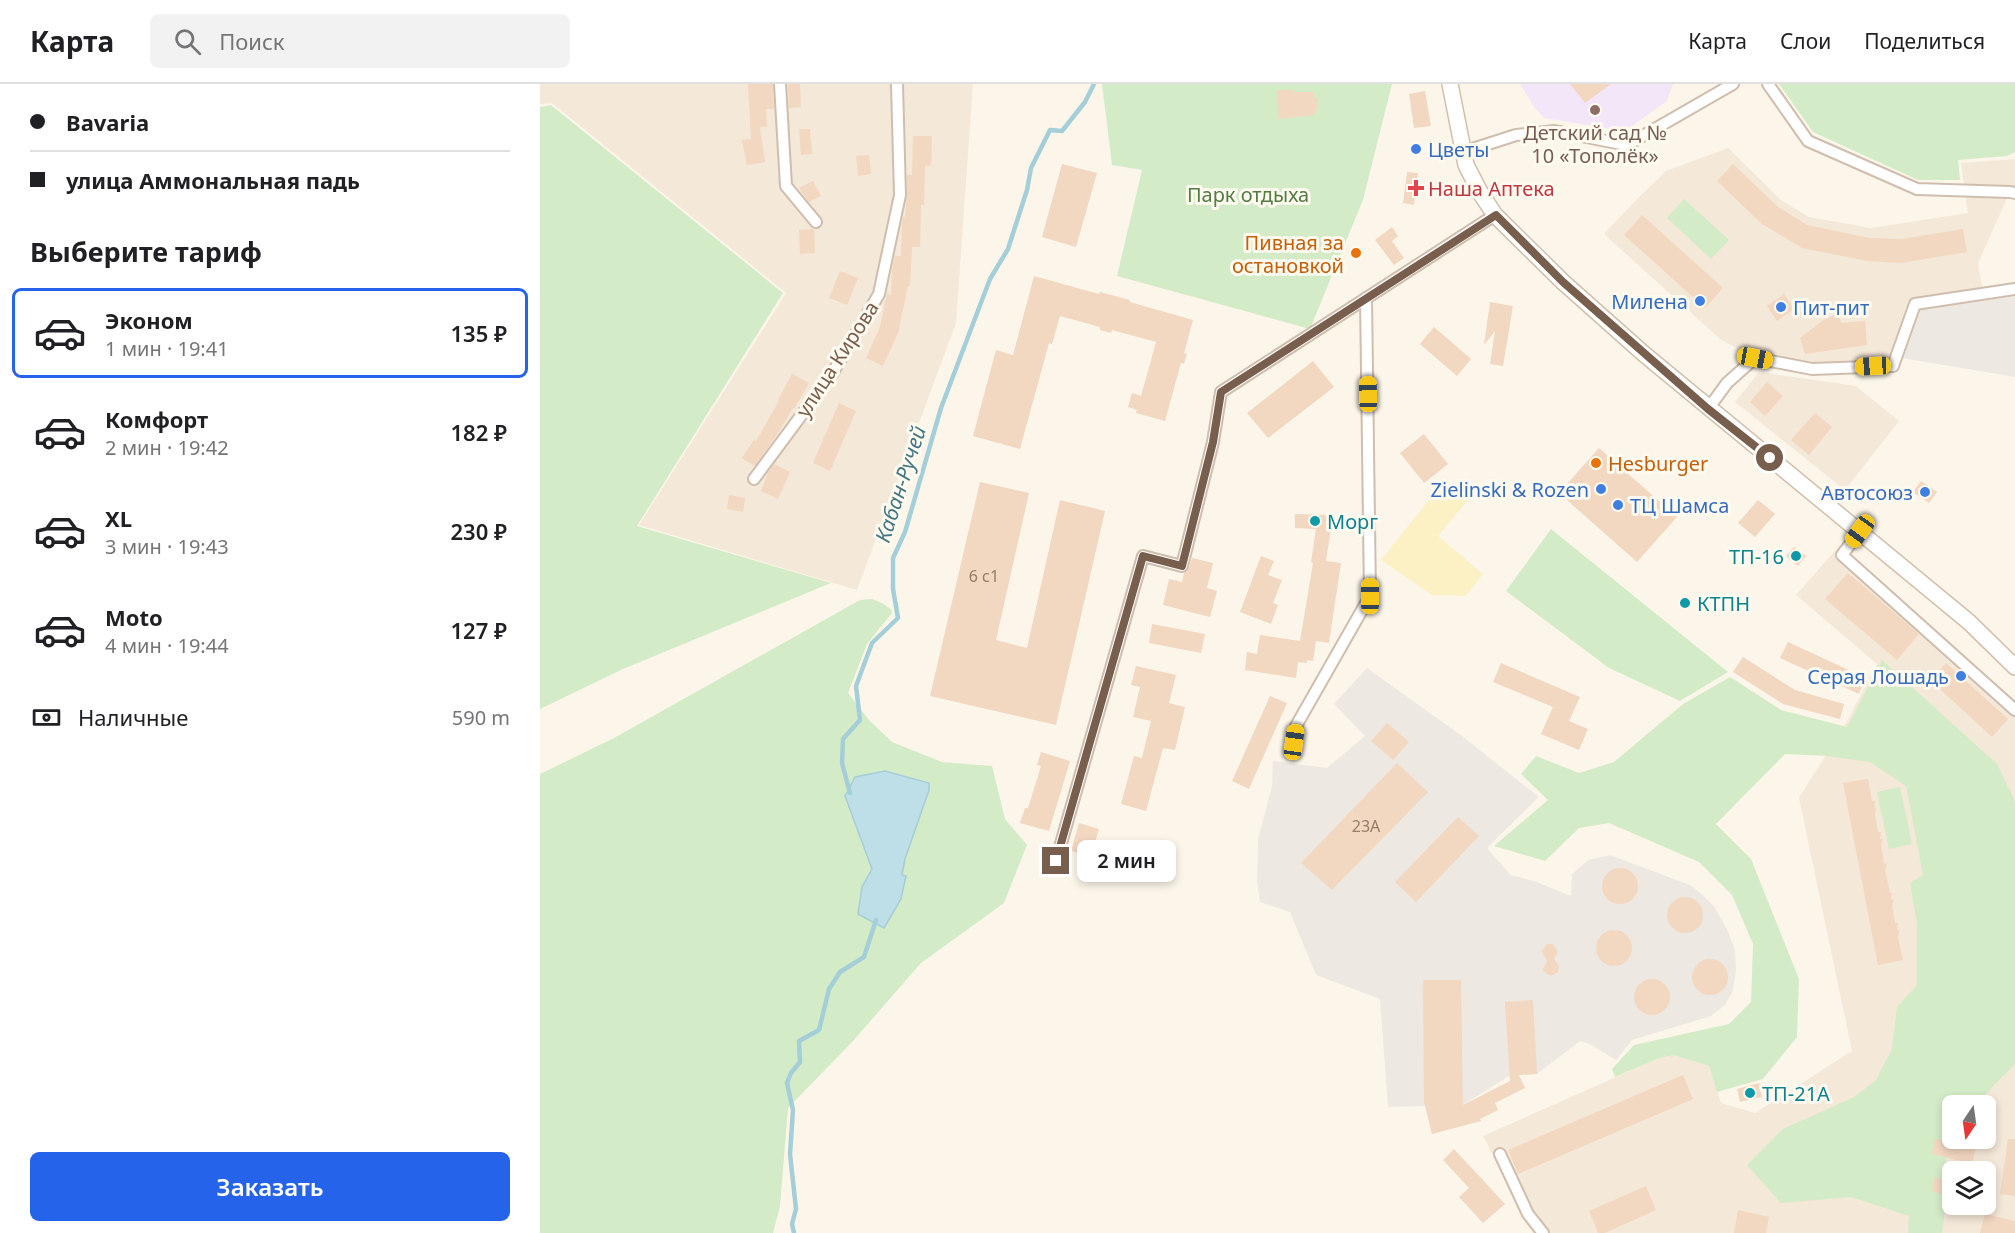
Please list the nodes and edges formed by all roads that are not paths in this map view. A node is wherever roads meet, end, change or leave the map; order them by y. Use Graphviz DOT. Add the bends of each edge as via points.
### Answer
graph roads {
  1 [pos="780,84"];
  2 [pos="897,84"];
  3 [pos="1450,84"];
  4 [pos="1733,84"];
  5 [pos="1768,84"];
  6 [pos="1463,152"];
  7 [pos="2015,193"];
  8 [pos="1496,215"];
  9 [pos="816,222"];
  10 [pos="2015,289"];
  11 [pos="1366,298"];
  12 [pos="1708,409"];
  13 [pos="754,479"];
  14 [pos="1860,531"];
  15 [pos="2015,667"];
  16 [pos="2015,710"];
  17 [pos="1294,742"];
  18 [pos="1056,861"];
  19 [pos="1500,1154"];
  20 [pos="1543,1233"];
  1 -- 9 [label="street" via="786,186"];
  2 -- 13 [label="street, улица Кирова" via="900,195 879,294 832,374"];
  3 -- 6 [label="main road"];
  4 -- 6 [label="street" via="1628,145 1555,131 1516,135"];
  5 -- 7 [label="street" via="1808,141 1895,180 1917,189"];
  6 -- 8 [label="main road" via="1466,165"];
  8 -- 11 [label="street"];
  8 -- 12 [label="main road" via="1563,282"];
  10 -- 12 [label="street" via="1915,304 1893,366 1812,369 1755,358 1727,383"];
  11 -- 17 [label="street" via="1370,596 1296,726"];
  11 -- 18 [label="street" via="1221,392 1213,442 1182,566 1143,556"];
  12 -- 14 [label="main road"];
  14 -- 15 [label="main road" via="1969,622"];
  14 -- 16 [label="street" via="1842,555"];
  19 -- 20 [label="street" via="1528,1214"];
}
